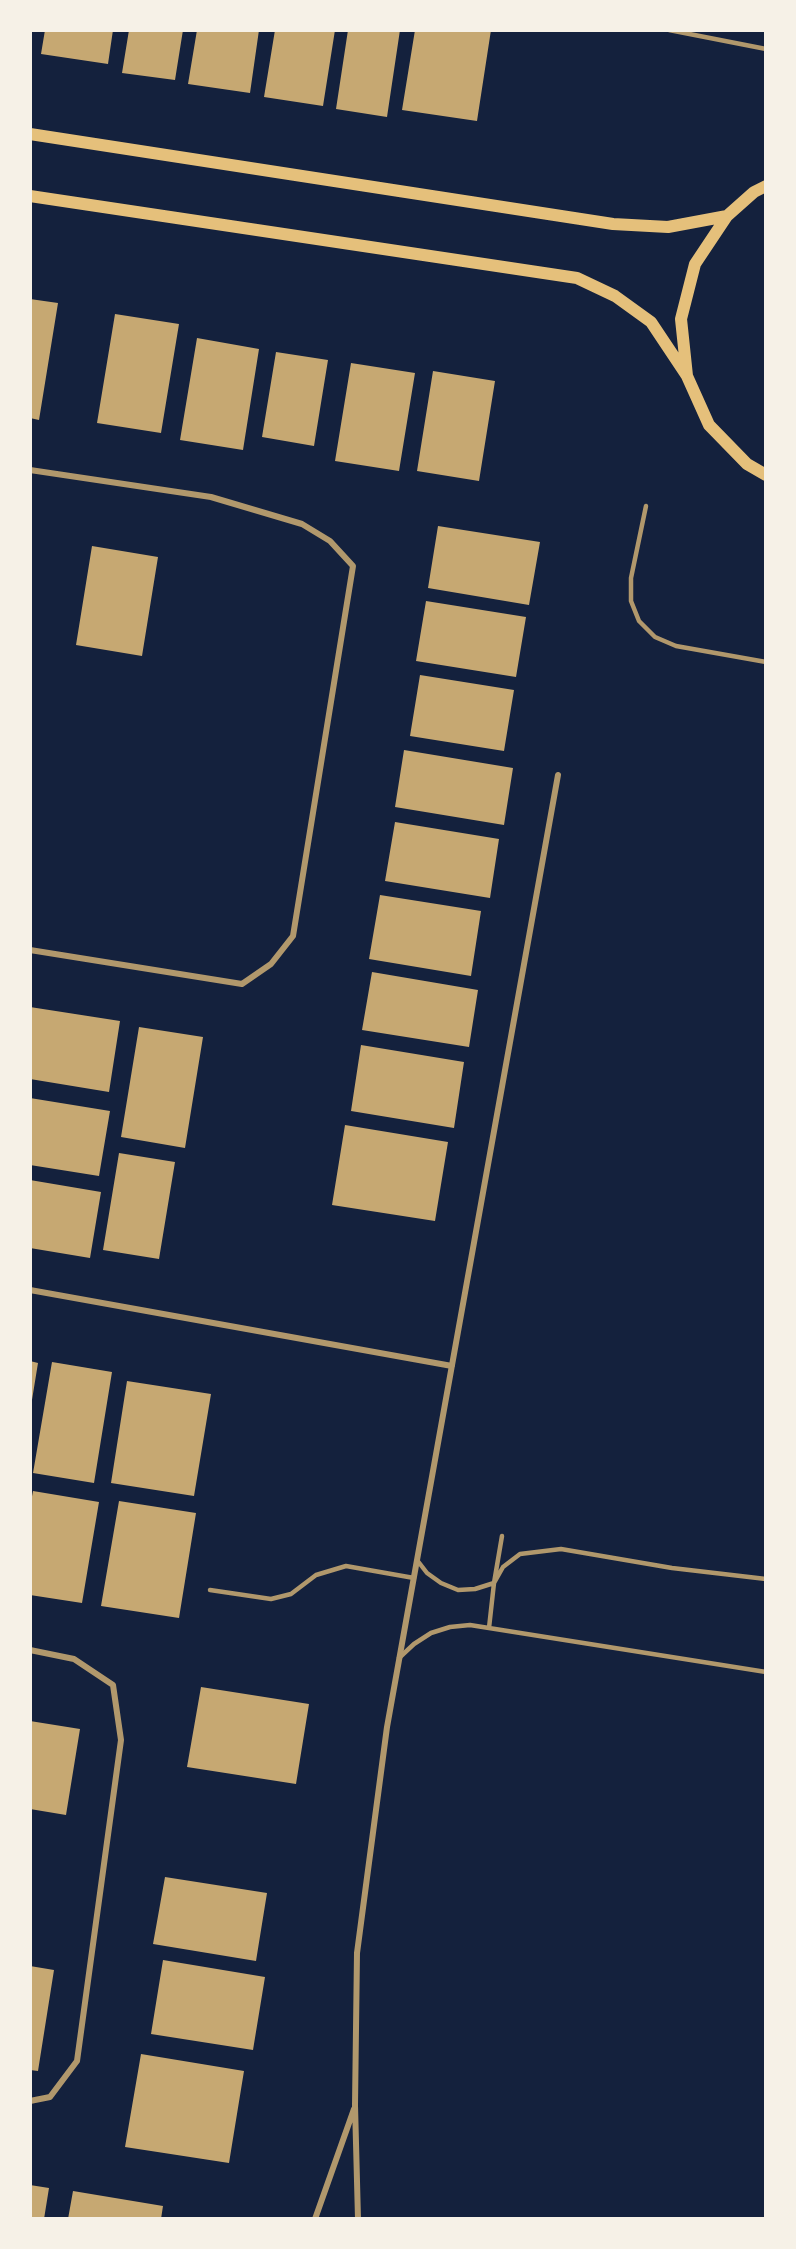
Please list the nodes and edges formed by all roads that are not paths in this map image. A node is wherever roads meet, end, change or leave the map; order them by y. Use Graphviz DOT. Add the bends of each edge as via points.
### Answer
graph roads {
  1 [pos="669,30"];
  2 [pos="766,49"];
  3 [pos="30,134"];
  4 [pos="766,186"];
  5 [pos="30,196"];
  6 [pos="727,216"];
  7 [pos="687,376"];
  8 [pos="30,470"];
  9 [pos="766,475"];
  10 [pos="646,507"];
  11 [pos="766,662"];
  12 [pos="558,775"];
  13 [pos="30,950"];
  14 [pos="30,1290"];
  15 [pos="452,1366"];
  16 [pos="502,1536"];
  17 [pos="417,1560"];
  18 [pos="414,1578"];
  19 [pos="766,1579"];
  20 [pos="494,1583"];
  21 [pos="210,1590"];
  22 [pos="489,1628"];
  23 [pos="30,1650"];
  24 [pos="399,1658"];
  25 [pos="766,1672"];
  26 [pos="30,2101"];
  27 [pos="355,2105"];
  28 [pos="315,2219"];
  29 [pos="358,2219"];
  1 -- 2 [label="lane"];
  3 -- 6 [label="main road" via="613,225 668,227"];
  4 -- 6 [label="main road"];
  5 -- 7 [label="main road" via="577,278 615,296 651,322"];
  6 -- 7 [label="main road" via="695,264 681,319"];
  7 -- 9 [label="main road" via="710,425 747,464"];
  8 -- 13 [label="street" via="211,496 302,524 330,541 353,566 293,936 271,964 242,984"];
  10 -- 11 [label="lane" via="630,578 631,601 639,621 655,637 676,646"];
  12 -- 15 [label="street"];
  14 -- 15 [label="street"];
  15 -- 17 [label="street"];
  16 -- 20 [label="lane"];
  17 -- 18 [label="street"];
  17 -- 20 [label="lane" via="427,1573 458,1590"];
  18 -- 21 [label="lane" via="346,1566 316,1575 291,1593 271,1599"];
  18 -- 24 [label="street"];
  19 -- 20 [label="lane" via="672,1568 561,1548 520,1554 503,1567"];
  20 -- 22 [label="lane"];
  22 -- 24 [label="lane" via="470,1625 430,1633"];
  22 -- 25 [label="lane"];
  23 -- 26 [label="street" via="74,1659 113,1685 121,1740 76,2061 50,2097"];
  24 -- 27 [label="street" via="357,1953"];
  27 -- 28 [label="street"];
  27 -- 29 [label="street"];
}
